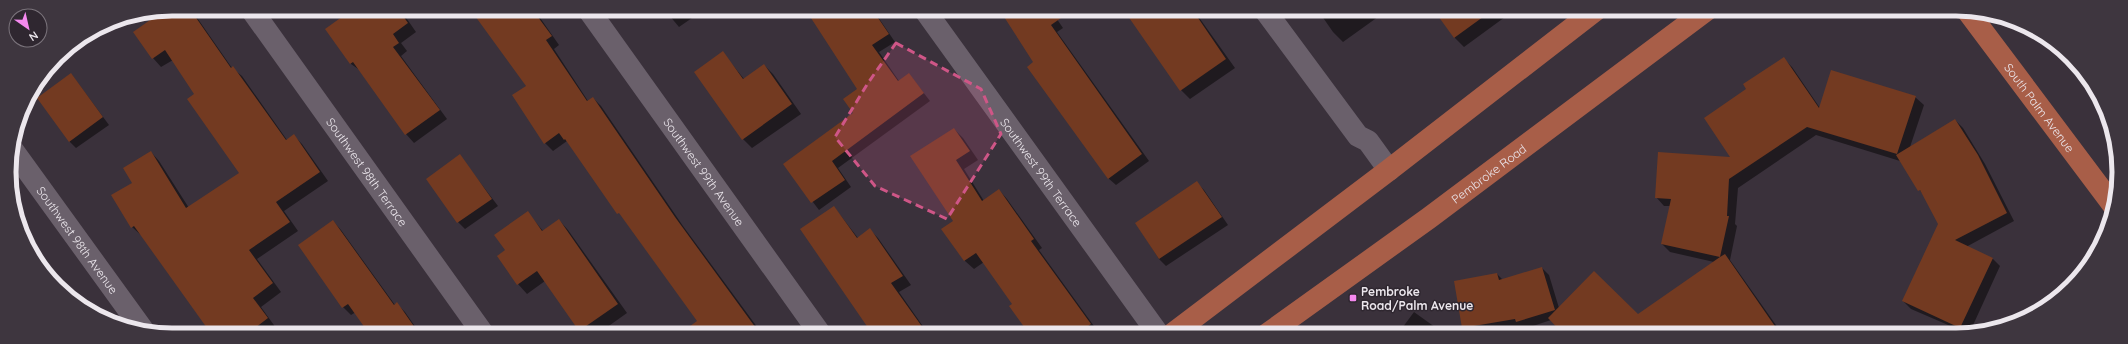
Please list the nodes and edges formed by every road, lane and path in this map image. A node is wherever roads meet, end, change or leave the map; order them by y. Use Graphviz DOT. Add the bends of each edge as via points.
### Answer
graph roads {
  1 [pos="256,16"];
  2 [pos="593,16"];
  3 [pos="929,16"];
  4 [pos="1269,16"];
  5 [pos="1587,16"];
  6 [pos="1699,16"];
  7 [pos="1972,17"];
  8 [pos="17,155"];
  9 [pos="1389,170"];
  10 [pos="2109,201"];
  11 [pos="139,324"];
  12 [pos="479,328"];
  13 [pos="816,328"];
  14 [pos="1154,328"];
  15 [pos="1179,328"];
  16 [pos="1276,328"];
  1 -- 12 [label="street, Southwest 98th Terrace"];
  2 -- 13 [label="street, Southwest 99th Avenue"];
  3 -- 14 [label="street, Southwest 99th Terrace"];
  4 -- 9 [label="street" via="1358,136 1368,141"];
  5 -- 9 [label="main road"];
  6 -- 16 [label="main road, Pembroke Road" via="1429,218"];
  7 -- 10 [label="main road, South Palm Avenue"];
  8 -- 11 [label="street, Southwest 98th Avenue"];
  9 -- 15 [label="main road"];
}
